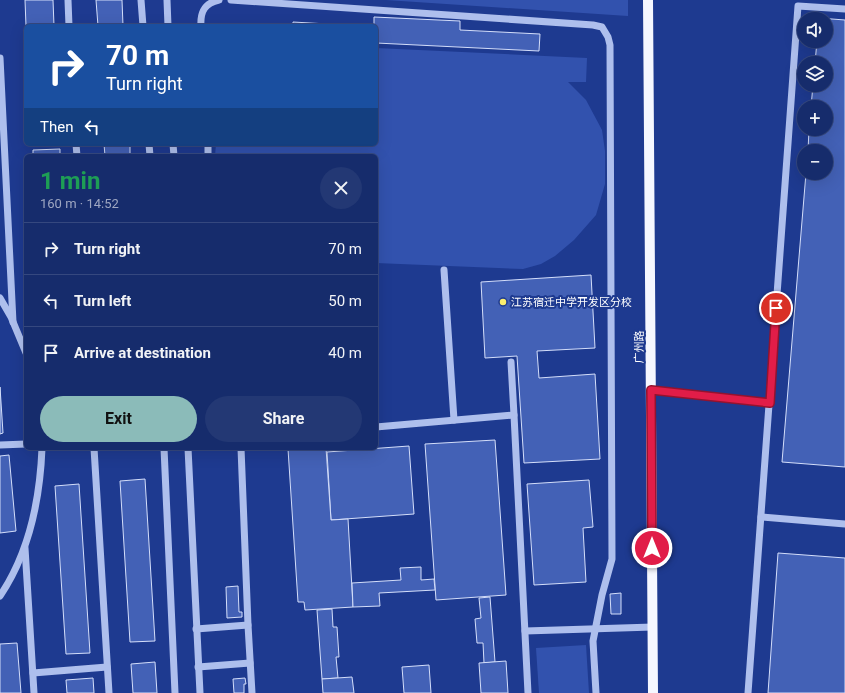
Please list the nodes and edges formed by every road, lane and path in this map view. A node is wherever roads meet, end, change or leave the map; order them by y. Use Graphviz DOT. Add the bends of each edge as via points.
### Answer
graph roads {
  1 [pos="68,0"];
  2 [pos="141,0"];
  3 [pos="166,0"];
  4 [pos="219,0"];
  5 [pos="231,0"];
  6 [pos="648,0"];
  7 [pos="845,9"];
  8 [pos="69,24"];
  9 [pos="143,24"];
  10 [pos="168,24"];
  11 [pos="200,24"];
  12 [pos="0,58"];
  13 [pos="444,270"];
  14 [pos="0,298"];
  15 [pos="13,322"];
  16 [pos="24,347"];
  17 [pos="510,362"];
  18 [pos="651,390"];
  19 [pos="770,403"];
  20 [pos="514,415"];
  21 [pos="454,420"];
  22 [pos="378,427"];
  23 [pos="24,444"];
  24 [pos="0,445"];
  25 [pos="42,450"];
  26 [pos="94,450"];
  27 [pos="164,450"];
  28 [pos="188,450"];
  29 [pos="241,450"];
  30 [pos="762,517"];
  31 [pos="845,524"];
  32 [pos="24,546"];
  33 [pos="0,596"];
  34 [pos="248,625"];
  35 [pos="653,627"];
  36 [pos="196,628"];
  37 [pos="596,629"];
  38 [pos="525,631"];
  39 [pos="250,663"];
  40 [pos="107,667"];
  41 [pos="198,667"];
  42 [pos="33,673"];
  43 [pos="34,693"];
  44 [pos="109,693"];
  45 [pos="175,693"];
  46 [pos="200,693"];
  47 [pos="252,693"];
  48 [pos="528,693"];
  49 [pos="596,693"];
  50 [pos="653,693"];
  51 [pos="748,693"];
  1 -- 8 [label="street"];
  2 -- 9 [label="street"];
  3 -- 10 [label="street"];
  4 -- 11 [label="street" via="205,6"];
  5 -- 37 [label="street" via="593,25 602,27 608,37 612,558"];
  6 -- 18 [label="main road, 广州路"];
  7 -- 19 [label="street" via="798,6"];
  12 -- 15 [label="street"];
  13 -- 21 [label="street"];
  14 -- 15 [label="street"];
  15 -- 16 [label="street"];
  17 -- 20 [label="street"];
  18 -- 19 [label="street"];
  18 -- 35 [label="main road, 广州路"];
  19 -- 30 [label="street"];
  20 -- 21 [label="street"];
  20 -- 38 [label="street"];
  21 -- 22 [label="street"];
  23 -- 24 [label="street"];
  25 -- 32 [label="street" via="38,495"];
  26 -- 40 [label="street"];
  27 -- 45 [label="street"];
  28 -- 36 [label="street"];
  29 -- 34 [label="street"];
  30 -- 31 [label="street"];
  30 -- 51 [label="street"];
  32 -- 33 [label="street"];
  32 -- 42 [label="street"];
  34 -- 36 [label="street"];
  34 -- 39 [label="street"];
  35 -- 37 [label="street"];
  35 -- 50 [label="main road, 广州路"];
  36 -- 41 [label="street"];
  37 -- 38 [label="street"];
  37 -- 49 [label="street" via="593,641"];
  38 -- 48 [label="street"];
  39 -- 41 [label="street"];
  39 -- 47 [label="street"];
  40 -- 42 [label="street"];
  40 -- 44 [label="street"];
  41 -- 46 [label="street"];
  42 -- 43 [label="street"];
}
